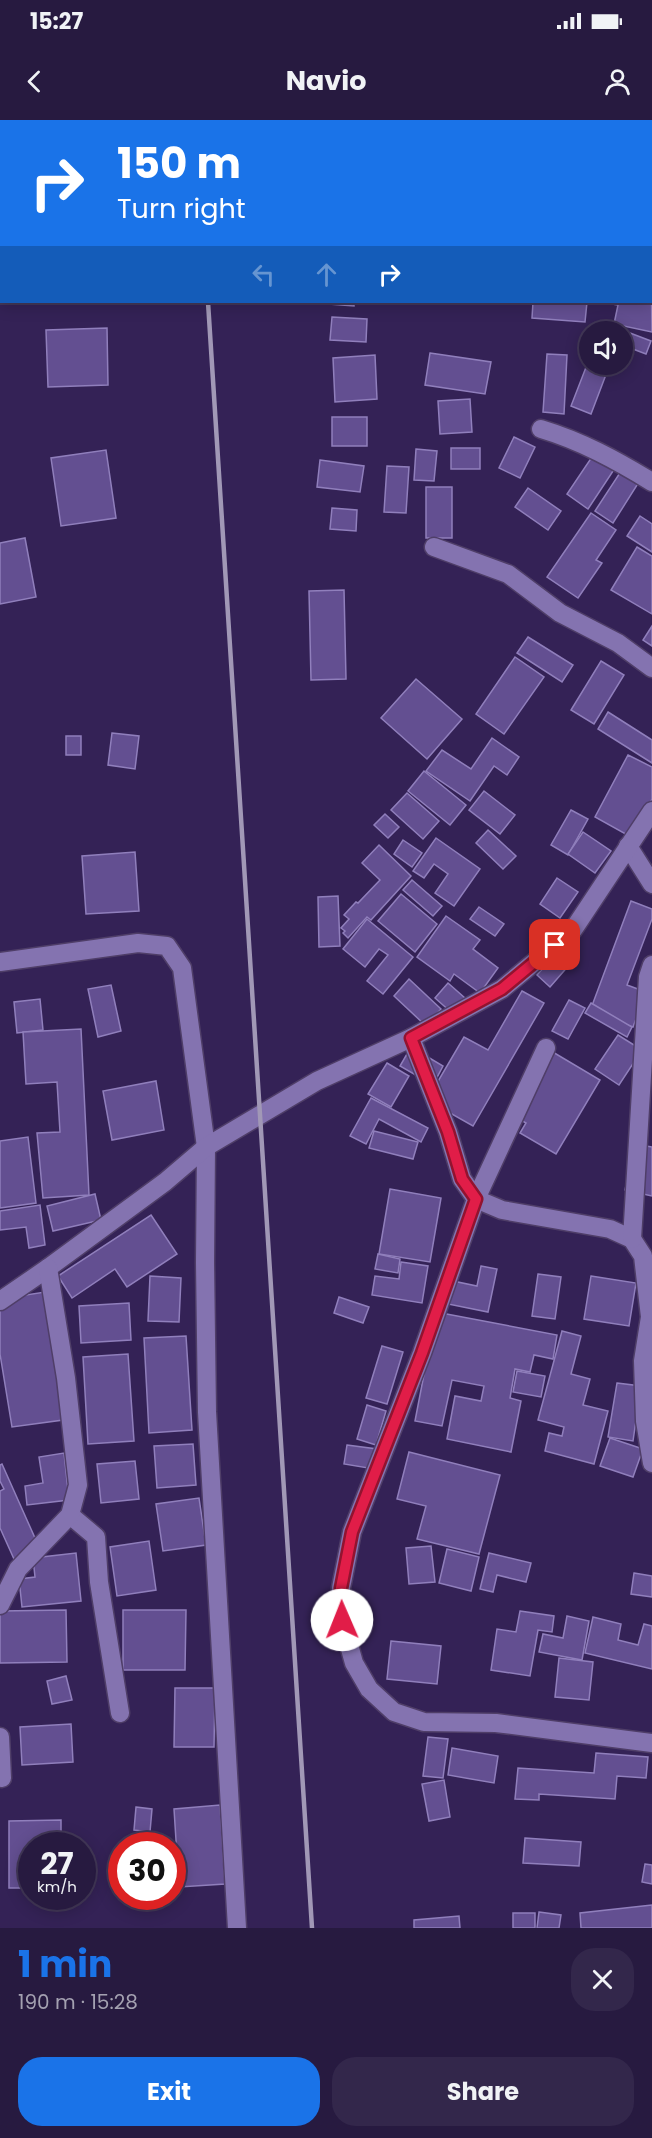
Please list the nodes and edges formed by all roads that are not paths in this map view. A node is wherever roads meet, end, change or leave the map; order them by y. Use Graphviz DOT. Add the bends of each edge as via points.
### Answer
graph roads {
  1 [pos="541,429"];
  2 [pos="652,482"];
  3 [pos="434,547"];
  4 [pos="652,668"];
  5 [pos="652,812"];
  6 [pos="628,846"];
  7 [pos="652,884"];
  8 [pos="0,962"];
  9 [pos="652,965"];
  10 [pos="411,1038"];
  11 [pos="546,1048"];
  12 [pos="206,1147"];
  13 [pos="476,1199"];
  14 [pos="632,1239"];
  15 [pos="48,1269"];
  16 [pos="0,1300"];
  17 [pos="652,1463"];
  18 [pos="70,1515"];
  19 [pos="0,1605"];
  20 [pos="120,1713"];
  21 [pos="0,1737"];
  22 [pos="652,1743"];
  23 [pos="2,1778"];
  24 [pos="237,1928"];
  1 -- 2 [label="street" via="609,456"];
  3 -- 4 [label="street" via="508,574 560,613 618,643"];
  5 -- 6 [label="street"];
  6 -- 7 [label="street"];
  6 -- 10 [label="street" via="573,930 502,989"];
  8 -- 12 [label="street" via="138,943 167,946 182,968"];
  9 -- 14 [label="street" via="648,977"];
  10 -- 12 [label="street" via="317,1081"];
  10 -- 13 [label="street" via="462,1179"];
  11 -- 13 [label="street"];
  12 -- 15 [label="street"];
  12 -- 24 [label="street" via="207,1412"];
  13 -- 14 [label="street" via="502,1210 610,1228"];
  13 -- 22 [label="street" via="422,1353 352,1532 341,1599 342,1620 354,1663 369,1689 394,1712 424,1722 496,1723"];
  14 -- 17 [label="street" via="643,1256 650,1317 643,1361 645,1421"];
  15 -- 16 [label="street"];
  15 -- 18 [label="street" via="78,1485"];
  18 -- 19 [label="street" via="18,1569"];
  18 -- 20 [label="street" via="96,1537 99,1582"];
  21 -- 23 [label="street"];
}
